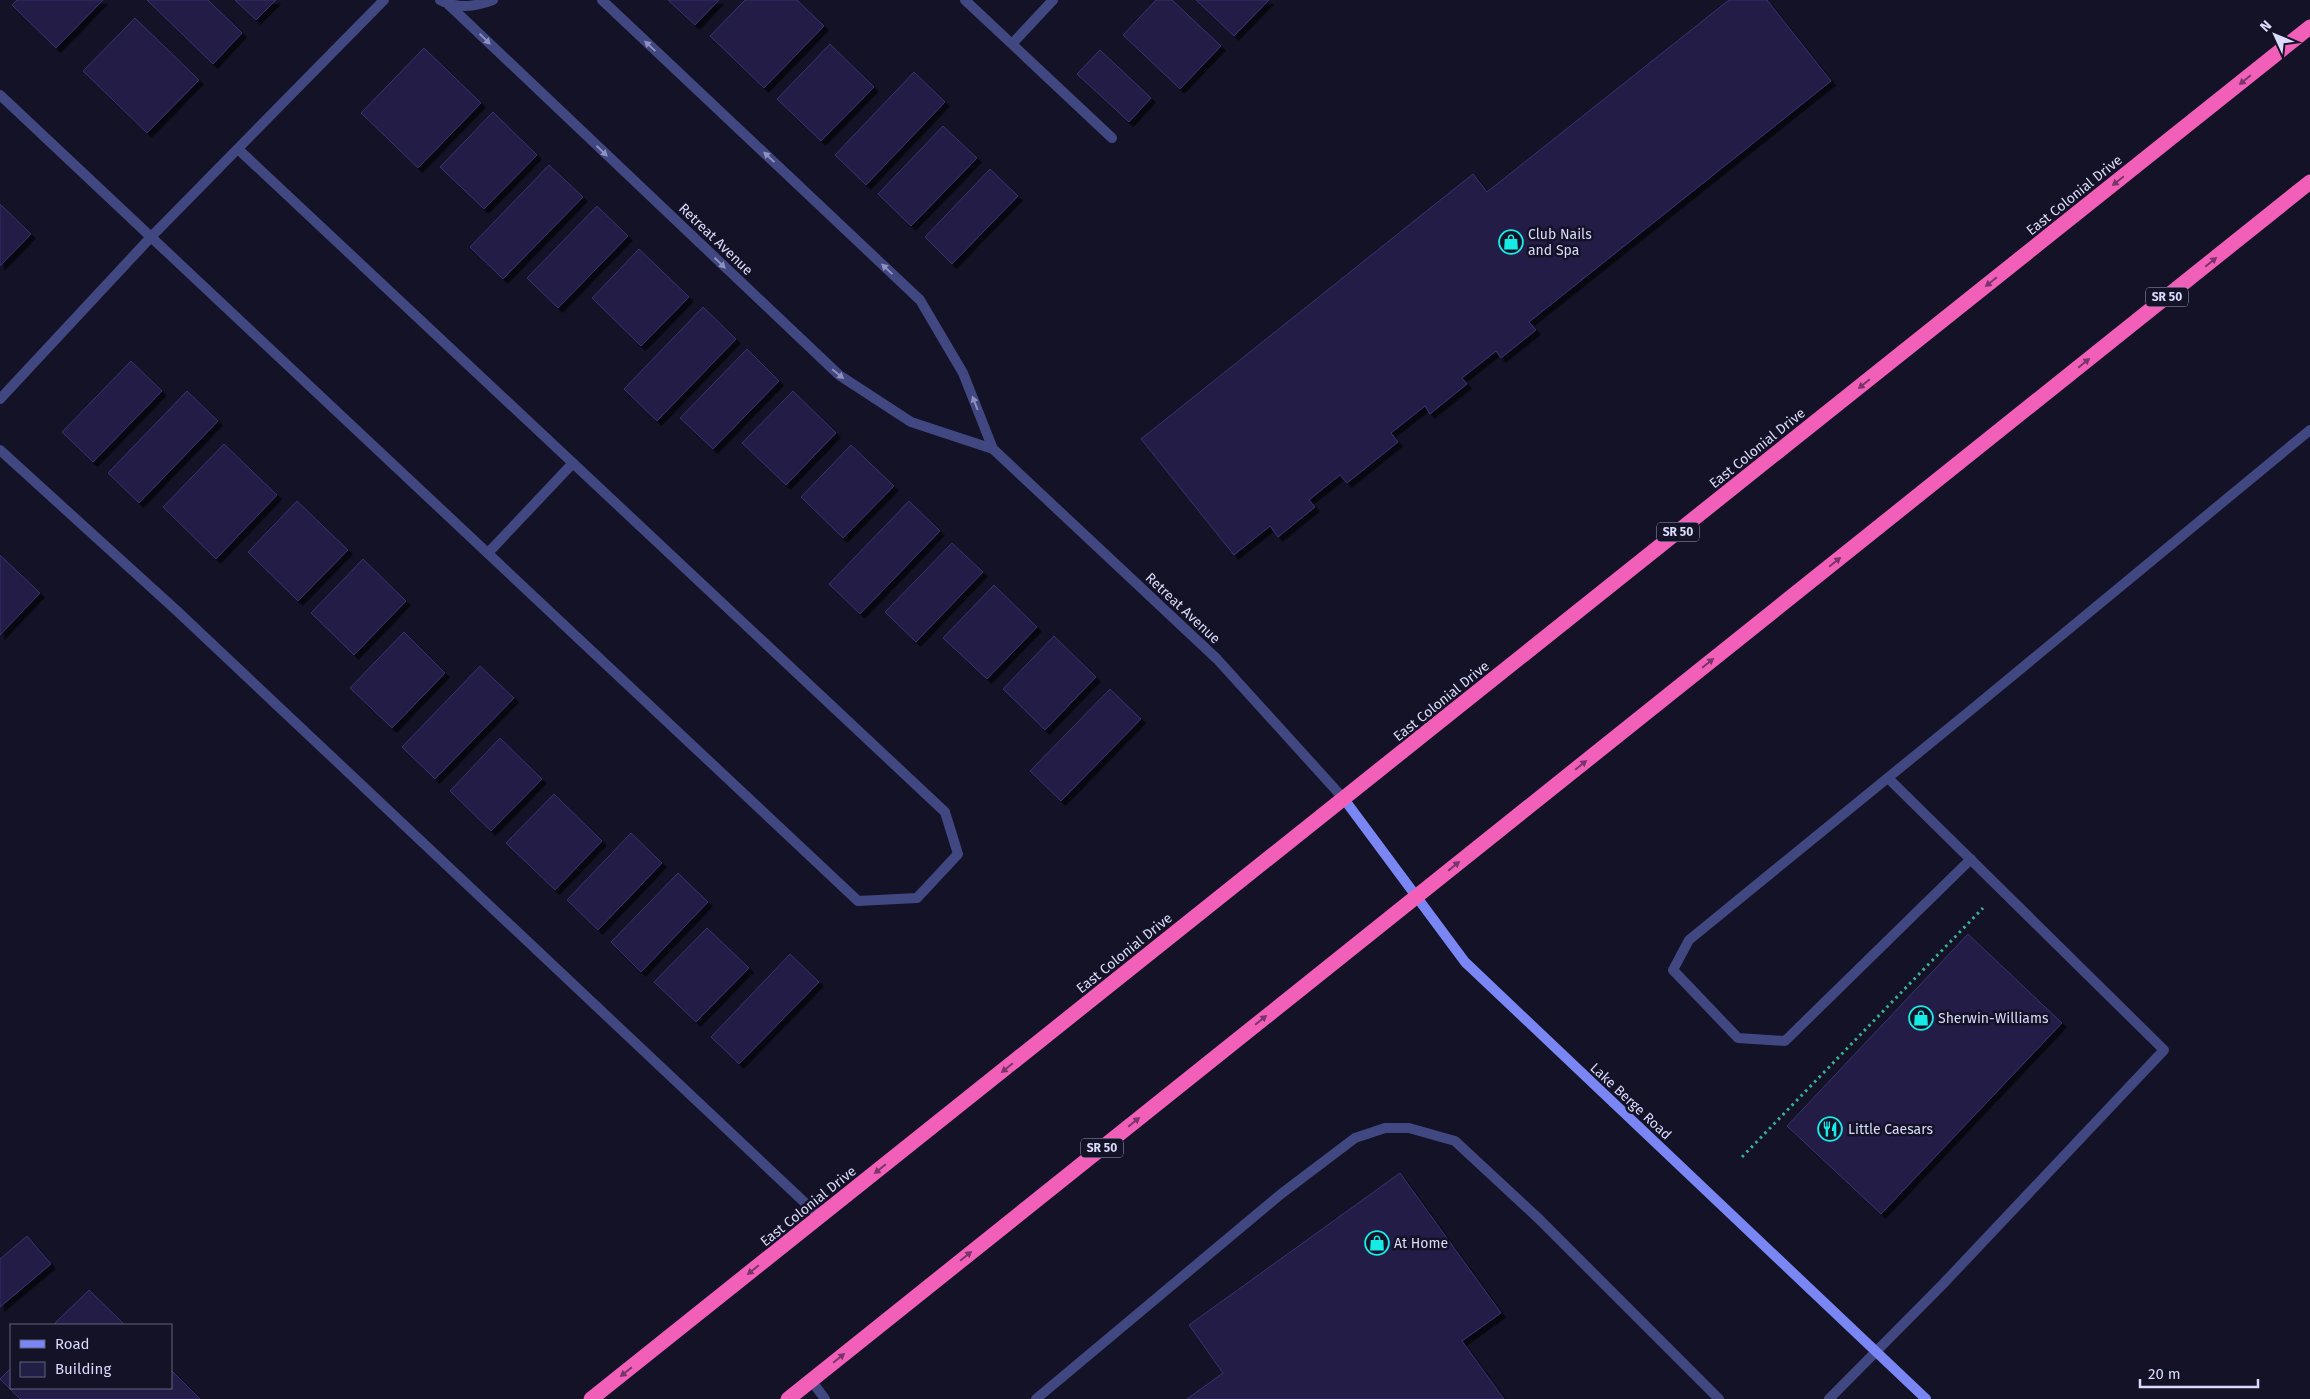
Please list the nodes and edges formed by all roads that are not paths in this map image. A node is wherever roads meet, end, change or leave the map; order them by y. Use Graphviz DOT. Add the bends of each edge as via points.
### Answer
graph roads {
  1 [pos="384,0"];
  2 [pos="440,0"];
  3 [pos="493,0"];
  4 [pos="602,0"];
  5 [pos="965,0"];
  6 [pos="1052,0"];
  7 [pos="449,5"];
  8 [pos="2310,27"];
  9 [pos="1012,44"];
  10 [pos="0,96"];
  11 [pos="1112,138"];
  12 [pos="238,149"];
  13 [pos="2310,182"];
  14 [pos="151,237"];
  15 [pos="0,399"];
  16 [pos="2310,430"];
  17 [pos="993,448"];
  18 [pos="0,450"];
  19 [pos="574,463"];
  20 [pos="488,553"];
  21 [pos="1888,778"];
  22 [pos="1344,799"];
  23 [pos="1971,859"];
  24 [pos="1416,896"];
  25 [pos="820,1217"];
  26 [pos="1875,1351"];
  27 [pos="811,1380"];
  28 [pos="591,1399"];
  29 [pos="788,1399"];
  30 [pos="825,1399"];
  31 [pos="1036,1399"];
  32 [pos="1719,1399"];
  33 [pos="1829,1399"];
  34 [pos="1926,1399"];
  1 -- 12 [label="street"];
  2 -- 7 [label="street"];
  3 -- 7 [label="street" via="475,6"];
  17 -- 4 [label="street, Retreat Avenue, one-way" via="963,373 920,300"];
  5 -- 9 [label="street"];
  6 -- 9 [label="street"];
  7 -- 17 [label="street, Retreat Avenue, one-way" via="839,375 912,422"];
  8 -- 22 [label="highway, East Colonial Drive / SR 50, one-way"];
  9 -- 11 [label="street"];
  10 -- 14 [label="street"];
  12 -- 14 [label="street"];
  12 -- 19 [label="street"];
  24 -- 13 [label="highway, SR 50, one-way"];
  14 -- 15 [label="street"];
  14 -- 20 [label="street"];
  16 -- 21 [label="street"];
  17 -- 22 [label="street, Retreat Avenue" via="1217,659"];
  18 -- 25 [label="street" via="176,610"];
  19 -- 20 [label="street"];
  19 -- 20 [label="street" via="945,812 958,854 922,892 916,898 858,901"];
  21 -- 23 [label="street"];
  21 -- 23 [label="street" via="1689,940 1672,970 1738,1038 1785,1041"];
  22 -- 24 [label="street, Lake Berge Road"];
  22 -- 25 [label="highway, East Colonial Drive / SR 50, one-way"];
  23 -- 26 [label="street" via="2164,1050 1943,1284"];
  24 -- 26 [label="street, Lake Berge Road" via="1465,962"];
  27 -- 24 [label="highway, SR 50, one-way"];
  25 -- 28 [label="highway, East Colonial Drive / SR 50, one-way"];
  26 -- 33 [label="street"];
  26 -- 34 [label="street, Lake Berge Road"];
  27 -- 29 [label="highway, SR 50"];
  27 -- 30 [label="street"];
  31 -- 32 [label="street" via="1281,1194 1355,1138 1385,1128 1409,1128 1456,1141"];
}
